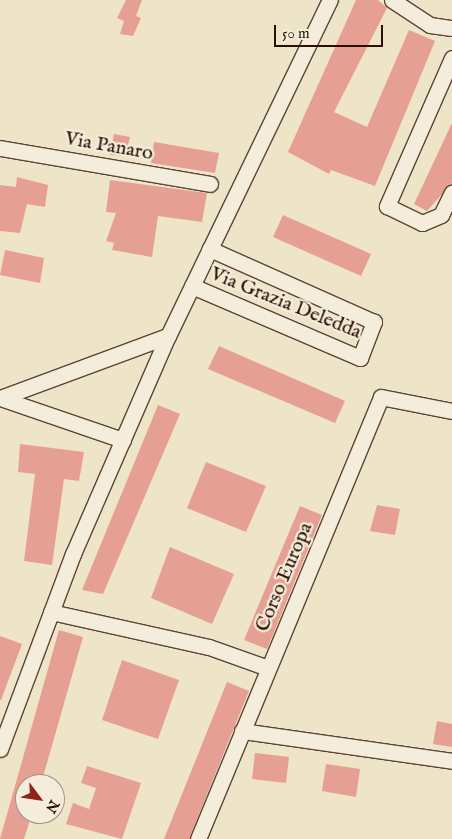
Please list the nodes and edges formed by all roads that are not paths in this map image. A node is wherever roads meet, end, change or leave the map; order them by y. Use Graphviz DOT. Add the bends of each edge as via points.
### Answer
graph roads {
  1 [pos="330,0"];
  2 [pos="392,0"];
  3 [pos="452,28"];
  4 [pos="452,58"];
  5 [pos="0,148"];
  6 [pos="210,184"];
  7 [pos="452,192"];
  8 [pos="210,249"];
  9 [pos="192,286"];
  10 [pos="168,336"];
  11 [pos="0,398"];
  12 [pos="452,411"];
  13 [pos="123,440"];
  14 [pos="51,612"];
  15 [pos="268,668"];
  16 [pos="242,731"];
  17 [pos="0,749"];
  18 [pos="452,761"];
  19 [pos="198,839"];
  1 -- 8 [label="street, Via Grazia Deledda"];
  2 -- 3 [label="street" via="430,25"];
  4 -- 7 [label="street" via="387,206 422,223 441,215"];
  5 -- 6 [label="street, Via Panaro"];
  8 -- 9 [label="street, Via Grazia Deledda"];
  8 -- 9 [label="street, Via Grazia Deledda" via="374,322 360,358"];
  9 -- 10 [label="street, Via Grazia Deledda"];
  10 -- 11 [label="street"];
  10 -- 13 [label="street, Via Grazia Deledda"];
  11 -- 13 [label="street"];
  12 -- 15 [label="street, Corso Europa" via="381,397"];
  13 -- 14 [label="street, Via Grazia Deledda"];
  14 -- 15 [label="street" via="208,647"];
  14 -- 17 [label="street, Via Grazia Deledda"];
  15 -- 16 [label="street, Corso Europa"];
  16 -- 18 [label="street"];
  16 -- 19 [label="street, Corso Europa"];
}
